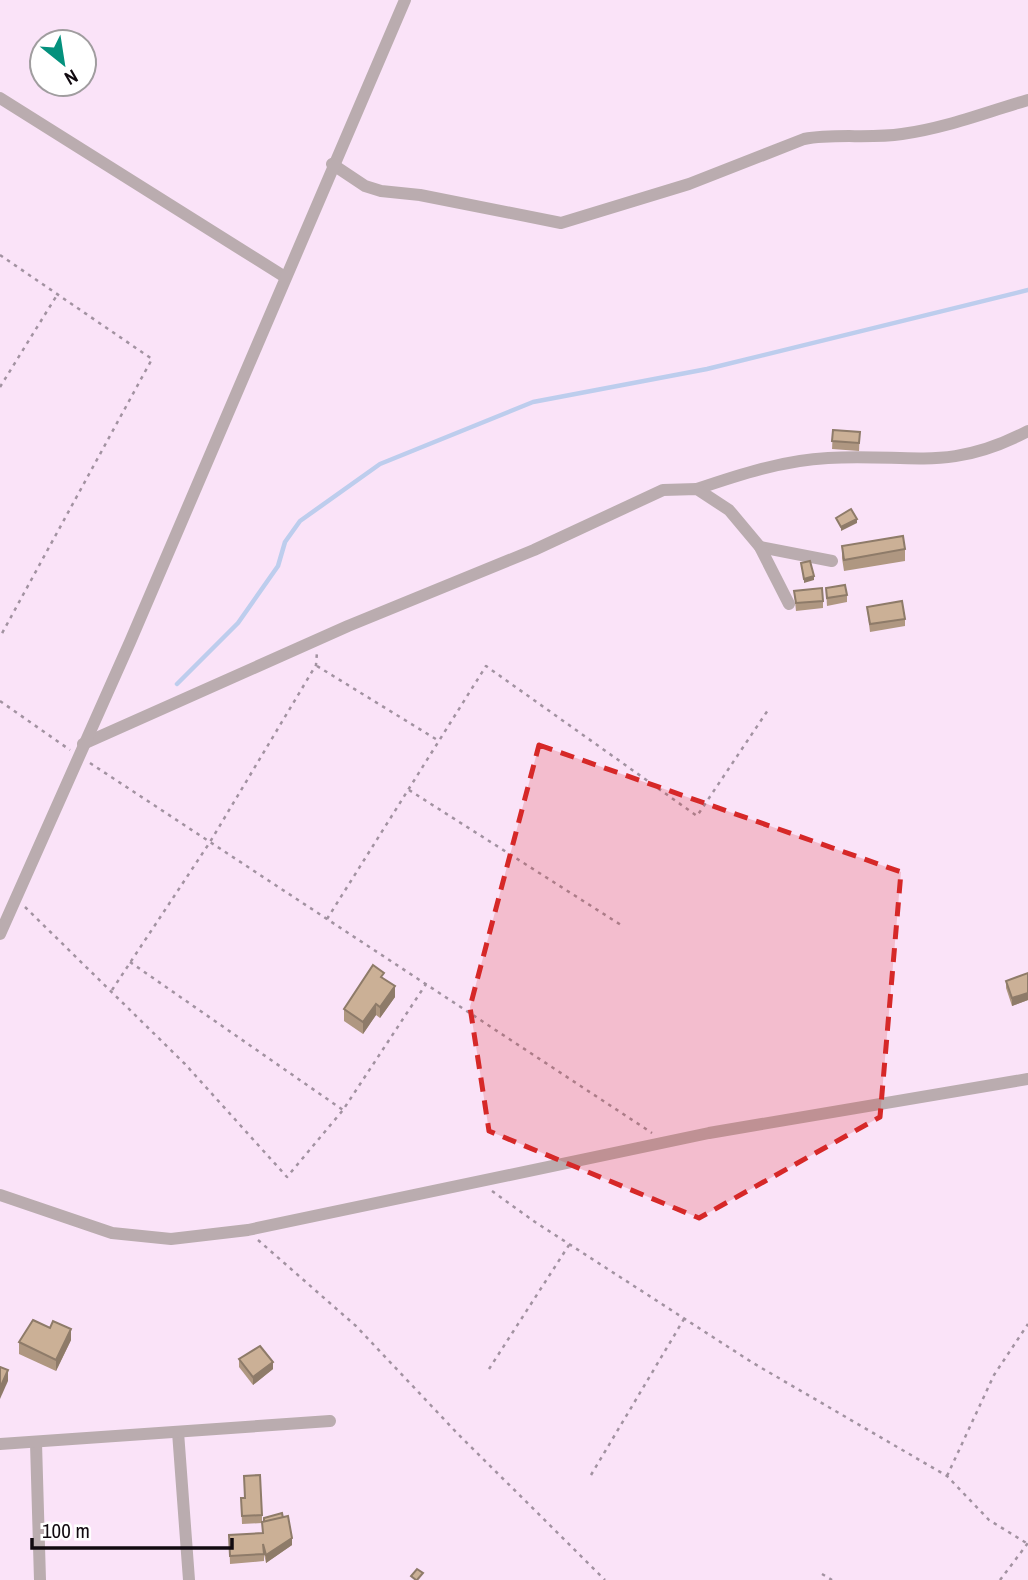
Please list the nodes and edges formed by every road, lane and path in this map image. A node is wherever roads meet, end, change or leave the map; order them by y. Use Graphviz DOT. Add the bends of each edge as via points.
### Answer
graph roads {
  1 [pos="405,0"];
  2 [pos="0,98"];
  3 [pos="1028,100"];
  4 [pos="332,164"];
  5 [pos="0,255"];
  6 [pos="285,277"];
  7 [pos="58,294"];
  8 [pos="0,387"];
  9 [pos="1028,431"];
  10 [pos="697,489"];
  11 [pos="760,547"];
  12 [pos="832,561"];
  13 [pos="789,604"];
  14 [pos="0,637"];
  15 [pos="318,639"];
  16 [pos="316,665"];
  17 [pos="0,701"];
  18 [pos="768,710"];
  19 [pos="439,741"];
  20 [pos="81,750"];
  21 [pos="408,789"];
  22 [pos="209,842"];
  23 [pos="17,899"];
  24 [pos="327,919"];
  25 [pos="621,925"];
  26 [pos="0,934"];
  27 [pos="130,962"];
  28 [pos="426,984"];
  29 [pos="111,991"];
  30 [pos="1028,1079"];
  31 [pos="343,1110"];
  32 [pos="666,1142"];
  33 [pos="481,1182"];
  34 [pos="0,1195"];
  35 [pos="248,1230"];
  36 [pos="569,1245"];
  37 [pos="684,1319"];
  38 [pos="1028,1324"];
  39 [pos="489,1369"];
  40 [pos="330,1421"];
  41 [pos="178,1432"];
  42 [pos="36,1443"];
  43 [pos="0,1444"];
  44 [pos="591,1475"];
  45 [pos="947,1476"];
  46 [pos="1028,1544"];
  47 [pos="822,1574"];
  48 [pos="40,1580"];
  49 [pos="189,1580"];
  50 [pos="606,1580"];
  51 [pos="832,1580"];
  52 [pos="1000,1580"];
  1 -- 4 [label="street"];
  2 -- 6 [label="street"];
  3 -- 4 [label="street" via="962,122 902,134 804,139 689,184 561,223 381,191"];
  4 -- 6 [label="street"];
  5 -- 7 [label="path"];
  6 -- 20 [label="street"];
  7 -- 8 [label="path"];
  7 -- 14 [label="path" via="152,359"];
  9 -- 10 [label="street" via="966,457 919,461 824,458 743,474"];
  10 -- 11 [label="street" via="729,510"];
  10 -- 15 [label="street" via="663,490 534,550"];
  11 -- 12 [label="street"];
  11 -- 13 [label="street"];
  15 -- 16 [label="path"];
  15 -- 20 [label="street"];
  16 -- 19 [label="path"];
  16 -- 22 [label="path"];
  17 -- 20 [label="path"];
  18 -- 19 [label="path" via="696,816 486,666"];
  19 -- 21 [label="path"];
  20 -- 22 [label="path"];
  20 -- 23 [label="street"];
  21 -- 24 [label="path"];
  21 -- 25 [label="path"];
  22 -- 24 [label="path"];
  22 -- 27 [label="path"];
  23 -- 26 [label="street"];
  23 -- 29 [label="path"];
  24 -- 28 [label="path"];
  27 -- 29 [label="path"];
  27 -- 31 [label="path"];
  28 -- 31 [label="path"];
  28 -- 32 [label="path"];
  29 -- 31 [label="path" via="185,1063 287,1177"];
  30 -- 32 [label="street"];
  32 -- 33 [label="street"];
  33 -- 35 [label="street"];
  33 -- 36 [label="path"];
  34 -- 35 [label="street" via="112,1233 171,1239"];
  35 -- 50 [label="path" via="356,1326"];
  36 -- 37 [label="path"];
  36 -- 39 [label="path"];
  37 -- 44 [label="path"];
  37 -- 45 [label="path"];
  38 -- 45 [label="path" via="994,1375"];
  40 -- 41 [label="street"];
  41 -- 42 [label="street"];
  41 -- 49 [label="street"];
  42 -- 43 [label="street"];
  42 -- 48 [label="street"];
  45 -- 46 [label="path" via="989,1520"];
  46 -- 52 [label="path"];
  47 -- 51 [label="path"];
}
